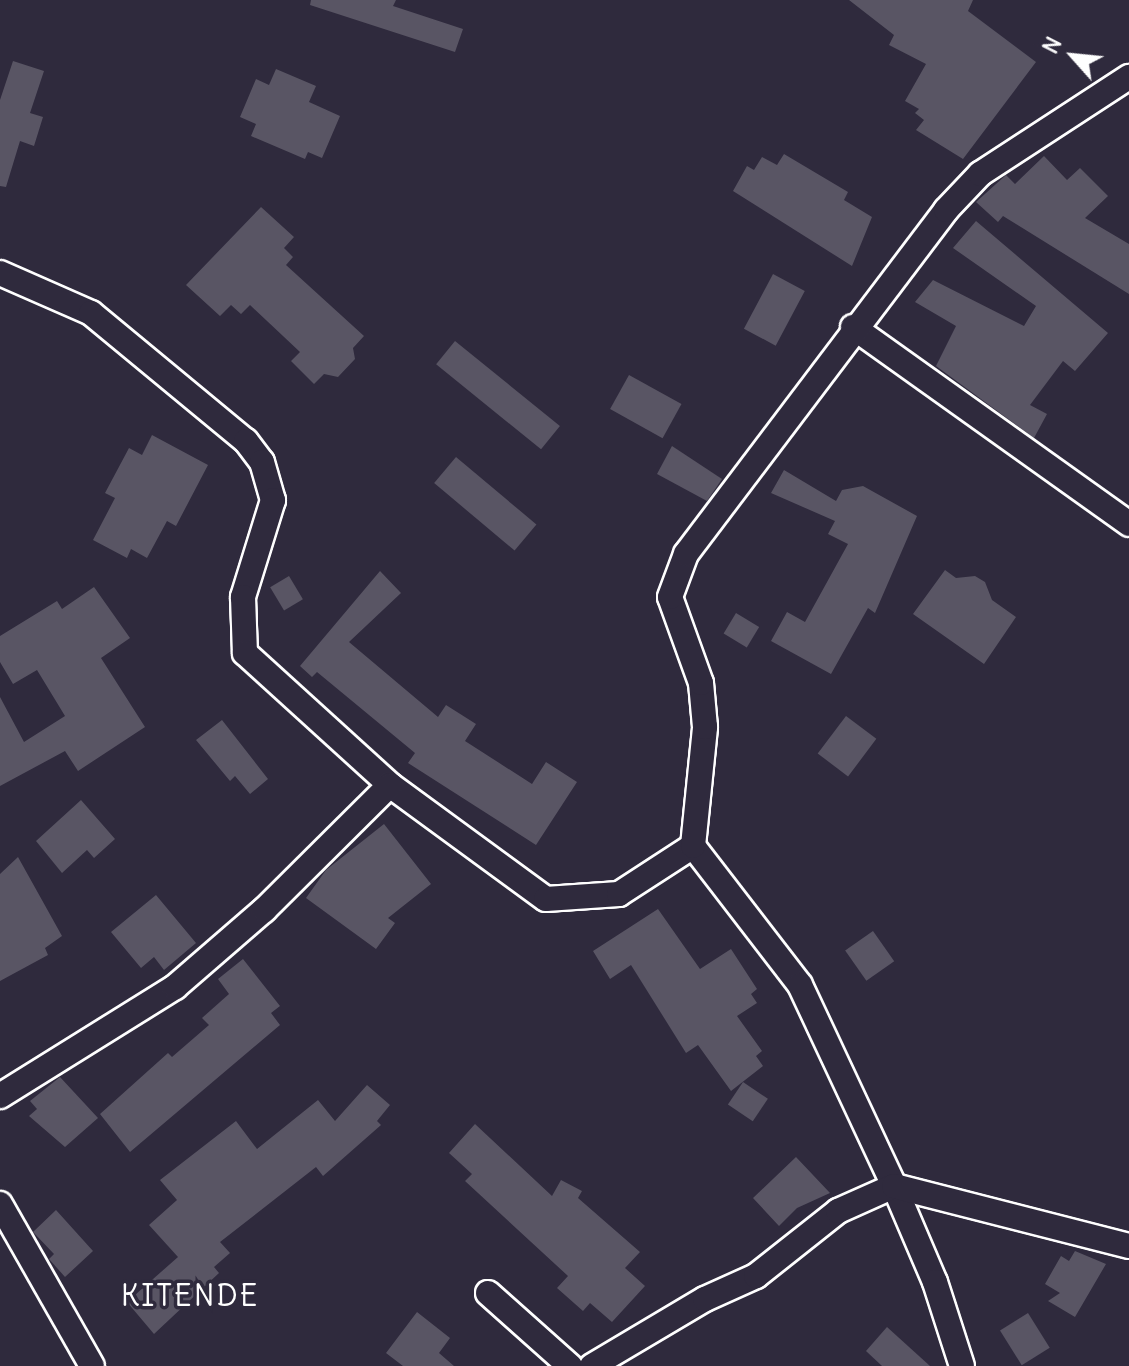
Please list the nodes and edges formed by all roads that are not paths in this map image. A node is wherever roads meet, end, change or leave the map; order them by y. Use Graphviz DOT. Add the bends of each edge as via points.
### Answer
graph roads {
  1 [pos="1129,77"];
  2 [pos="0,273"];
  3 [pos="853,327"];
  4 [pos="1129,524"];
  5 [pos="390,785"];
  6 [pos="693,846"];
  7 [pos="0,1096"];
  8 [pos="894,1186"];
  9 [pos="0,1204"];
  10 [pos="1129,1246"];
  11 [pos="488,1293"];
  12 [pos="92,1366"];
  13 [pos="570,1366"];
  14 [pos="592,1366"];
  15 [pos="962,1366"];
  1 -- 3 [label="street" via="980,174"];
  2 -- 5 [label="street" via="91,313 246,441 262,462 273,500 243,597 245,653"];
  3 -- 4 [label="street"];
  3 -- 6 [label="street" via="686,554 672,581 674,617 701,683"];
  5 -- 6 [label="street" via="546,899 619,894"];
  5 -- 7 [label="street" via="264,910 175,987"];
  6 -- 8 [label="street" via="800,985"];
  8 -- 10 [label="street"];
  8 -- 14 [label="street" via="838,1211 756,1276 705,1299"];
  8 -- 15 [label="street" via="935,1282"];
  9 -- 12 [label="street"];
  11 -- 13 [label="street"];
}
